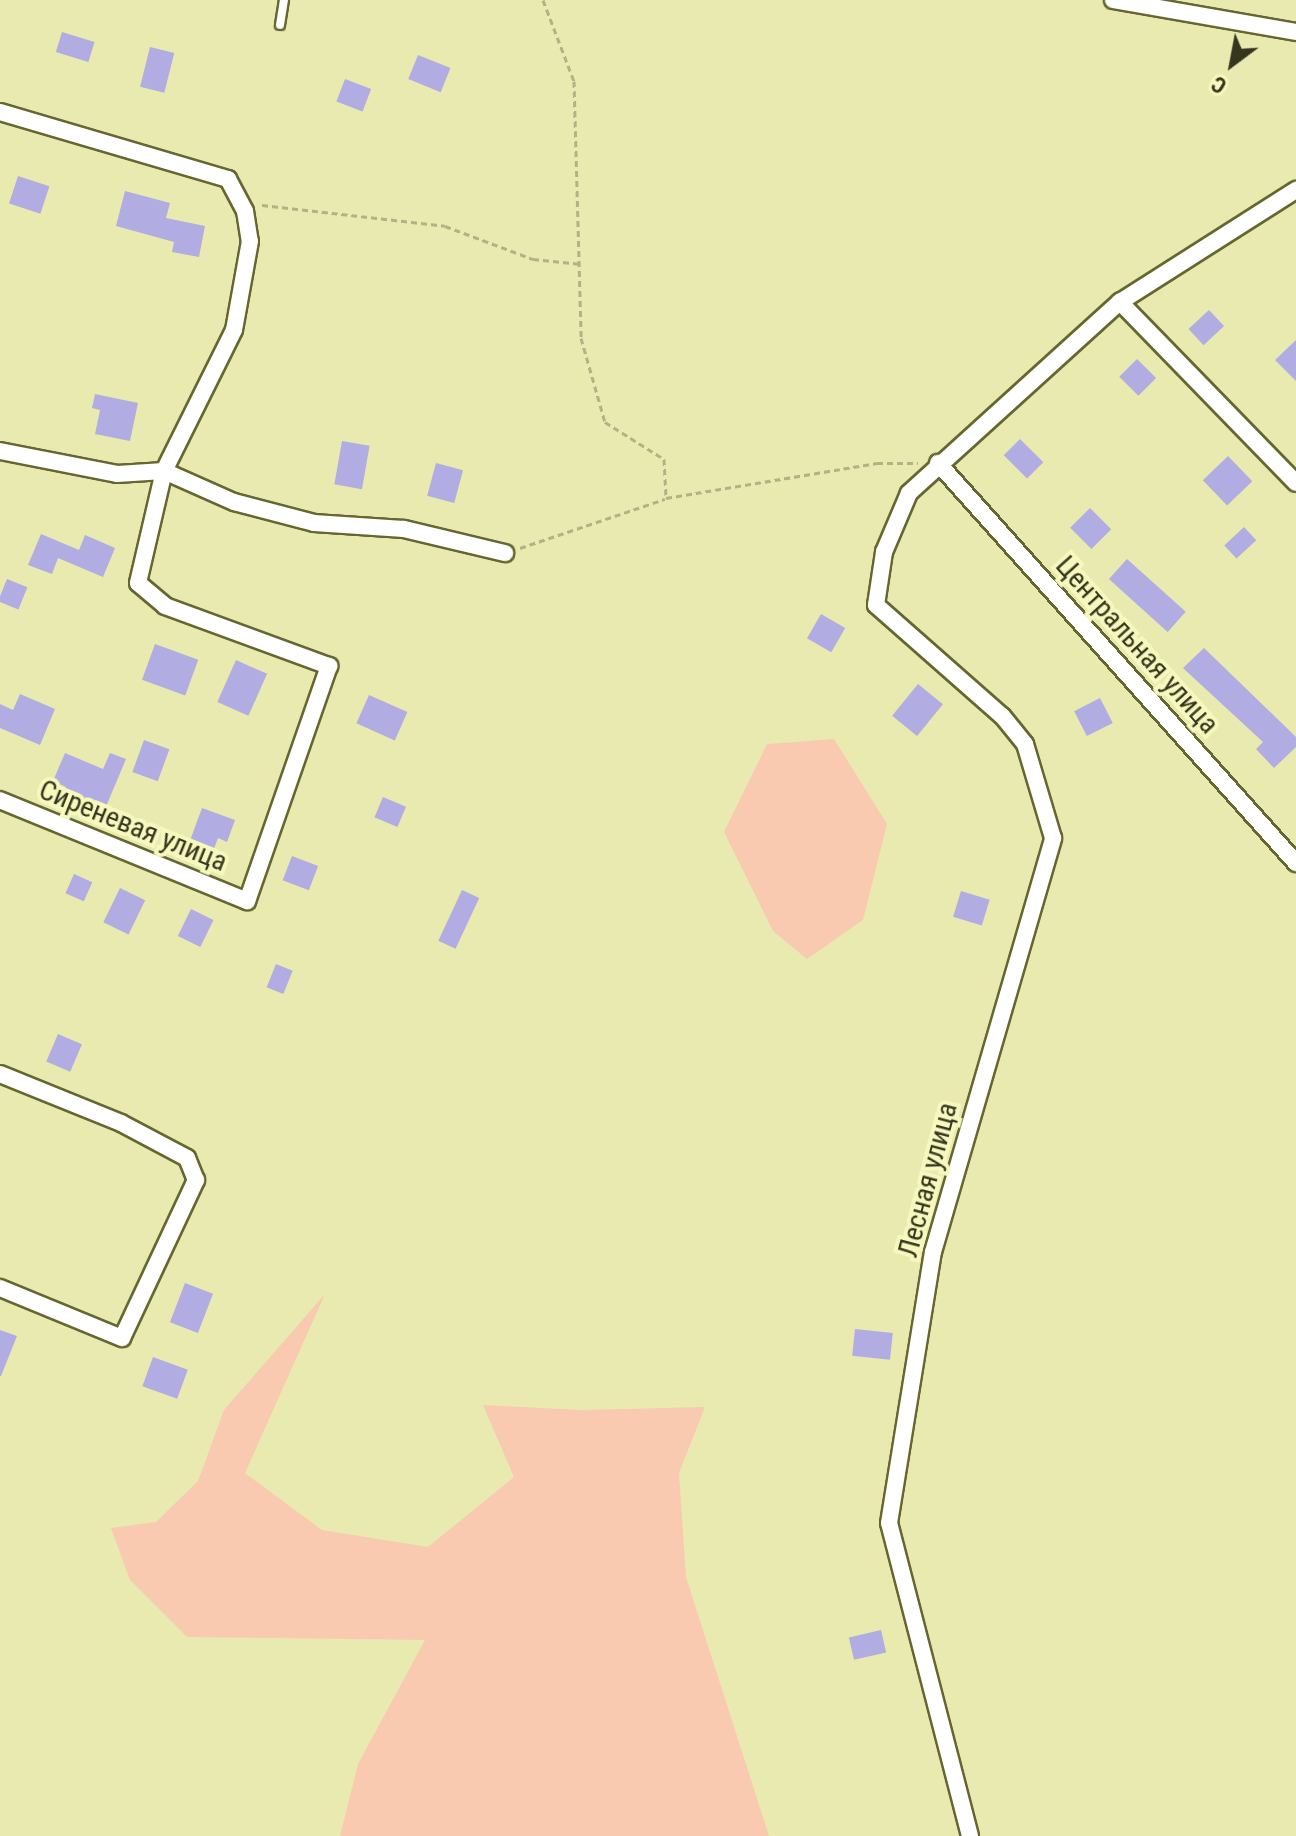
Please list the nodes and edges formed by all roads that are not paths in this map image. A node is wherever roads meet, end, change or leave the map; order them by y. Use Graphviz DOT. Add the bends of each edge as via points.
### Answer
graph roads {
  1 [pos="284,0"];
  2 [pos="1113,0"];
  3 [pos="280,25"];
  4 [pos="1296,32"];
  5 [pos="0,112"];
  6 [pos="1292,199"];
  7 [pos="1120,302"];
  8 [pos="0,451"];
  9 [pos="938,463"];
  10 [pos="164,471"];
  11 [pos="1296,483"];
  12 [pos="505,553"];
  13 [pos="0,800"];
  14 [pos="1296,863"];
  15 [pos="0,1074"];
  16 [pos="0,1288"];
  17 [pos="970,1836"];
  1 -- 3 [label="lane"];
  2 -- 4 [label="street"];
  5 -- 10 [label="street" via="228,179 240,202 250,241 234,330"];
  6 -- 7 [label="street"];
  7 -- 9 [label="street"];
  7 -- 11 [label="street"];
  8 -- 10 [label="street" via="117,474"];
  9 -- 14 [label="street, Центральная улица"];
  9 -- 17 [label="street, Лесная улица" via="909,493 884,552 876,605 1002,716 1025,744 1053,838 933,1252 889,1523"];
  10 -- 12 [label="street" via="234,502 314,523 404,529"];
  10 -- 13 [label="street, Сиреневая улица" via="138,583 165,606 329,666 247,901"];
  15 -- 16 [label="street" via="121,1123 187,1158 196,1180 122,1338"];
}
